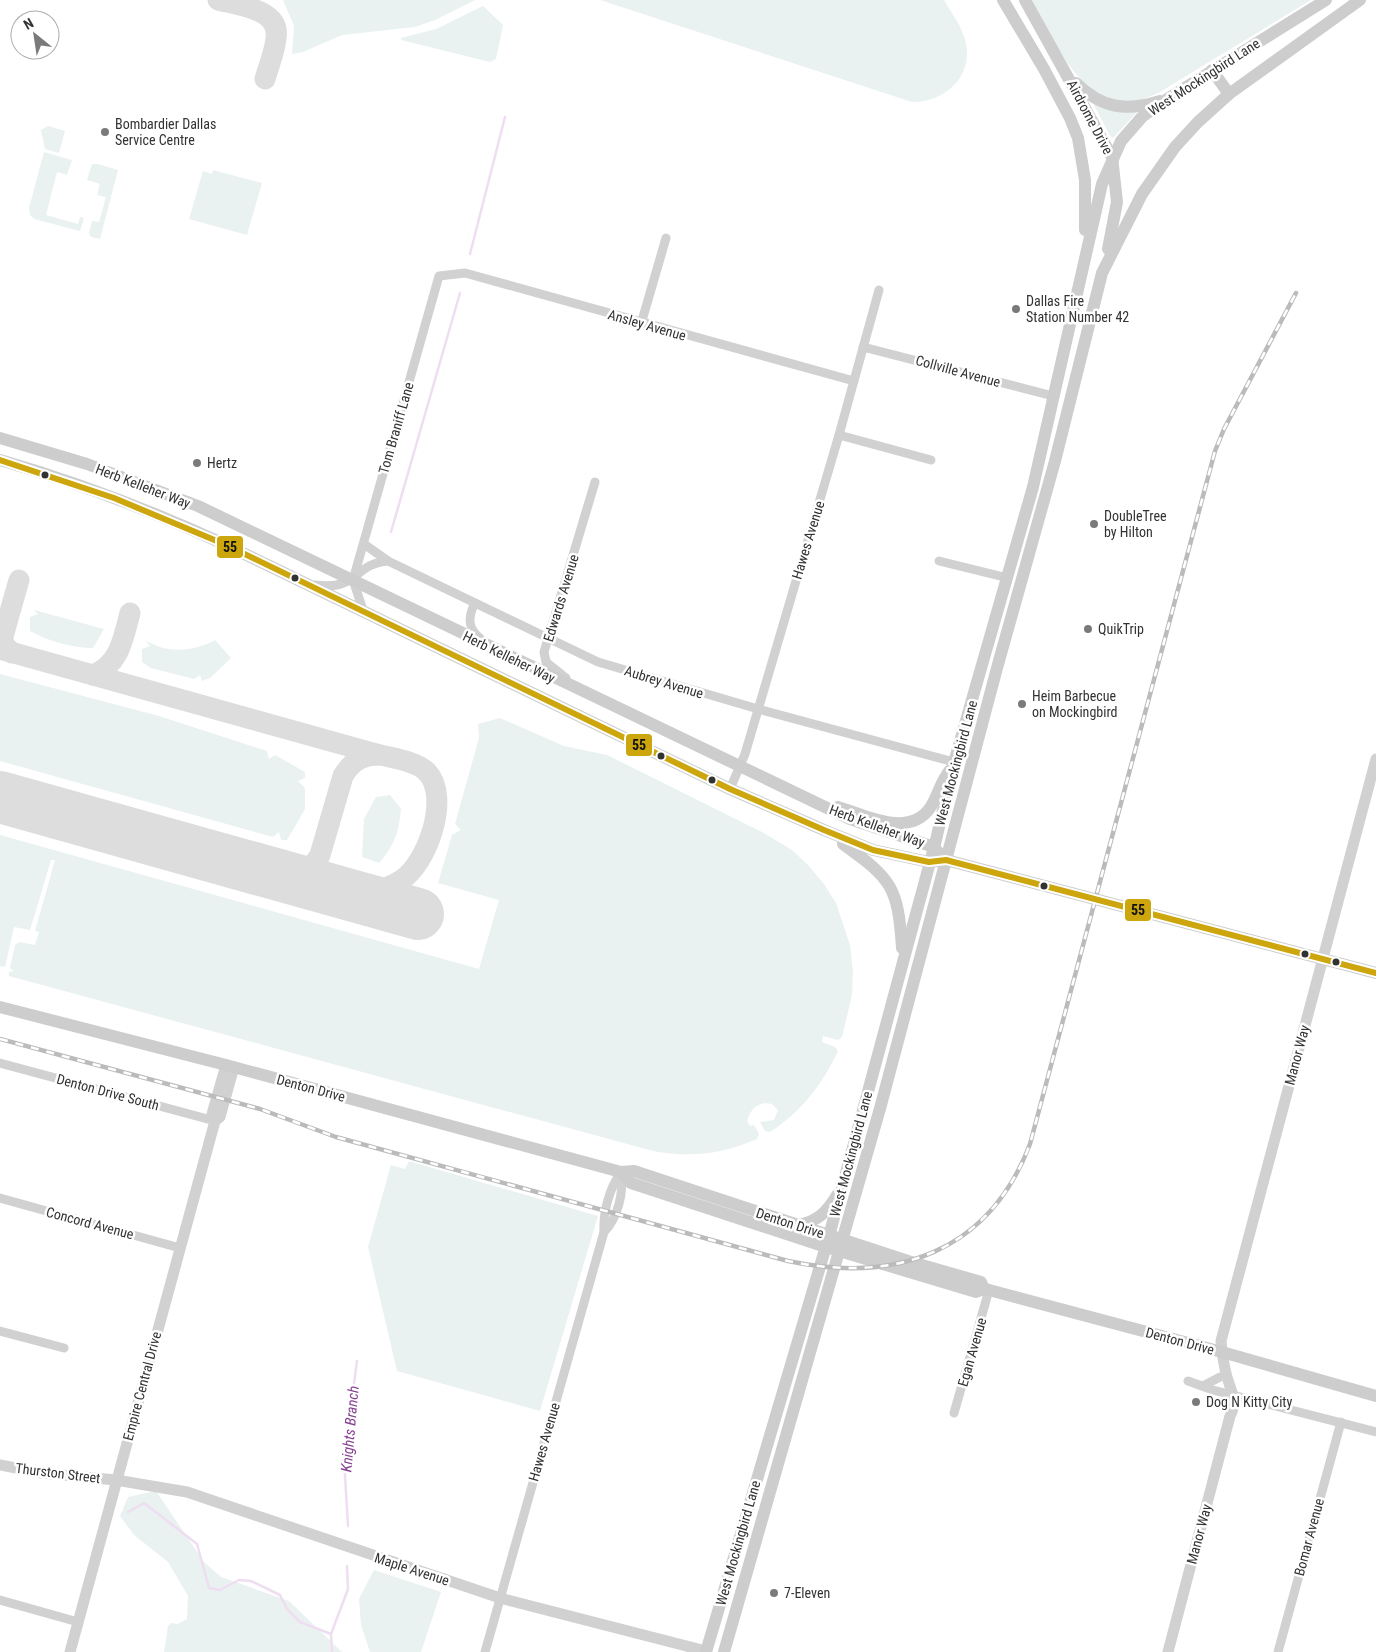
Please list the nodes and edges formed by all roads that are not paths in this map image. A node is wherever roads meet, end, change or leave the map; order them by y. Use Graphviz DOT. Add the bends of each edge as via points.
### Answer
graph roads {
  1 [pos="1003,0"];
  2 [pos="1025,0"];
  3 [pos="1360,0"];
  4 [pos="1322,2"];
  5 [pos="1212,70"];
  6 [pos="1068,75"];
  7 [pos="1229,94"];
  8 [pos="1167,99"];
  9 [pos="1112,157"];
  10 [pos="666,238"];
  11 [pos="1084,252"];
  12 [pos="1102,273"];
  13 [pos="440,276"];
  14 [pos="879,290"];
  15 [pos="1073,306"];
  16 [pos="1093,312"];
  17 [pos="641,324"];
  18 [pos="863,347"];
  19 [pos="854,381"];
  20 [pos="1053,396"];
  21 [pos="840,435"];
  22 [pos="0,438"];
  23 [pos="1040,457"];
  24 [pos="0,460"];
  25 [pos="931,460"];
  26 [pos="1055,462"];
  27 [pos="595,482"];
  28 [pos="364,544"];
  29 [pos="388,561"];
  30 [pos="939,562"];
  31 [pos="353,580"];
  32 [pos="1014,580"];
  33 [pos="312,585"];
  34 [pos="475,603"];
  35 [pos="362,610"];
  36 [pos="550,639"];
  37 [pos="495,650"];
  38 [pos="984,664"];
  39 [pos="997,668"];
  40 [pos="588,695"];
  41 [pos="758,709"];
  42 [pos="1376,759"];
  43 [pos="954,764"];
  44 [pos="739,768"];
  45 [pos="730,789"];
  46 [pos="820,805"];
  47 [pos="824,830"];
  48 [pos="934,847"];
  49 [pos="946,860"];
  50 [pos="929,862"];
  51 [pos="902,958"];
  52 [pos="1323,959"];
  53 [pos="1376,973"];
  54 [pos="0,1007"];
  55 [pos="0,1063"];
  56 [pos="230,1066"];
  57 [pos="865,1100"];
  58 [pos="881,1105"];
  59 [pos="215,1121"];
  60 [pos="621,1172"];
  61 [pos="843,1184"];
  62 [pos="0,1198"];
  63 [pos="798,1225"];
  64 [pos="827,1241"];
  65 [pos="842,1245"];
  66 [pos="180,1248"];
  67 [pos="986,1290"];
  68 [pos="0,1331"];
  69 [pos="64,1348"];
  70 [pos="1222,1352"];
  71 [pos="1220,1377"];
  72 [pos="786,1380"];
  73 [pos="1188,1381"];
  74 [pos="801,1384"];
  75 [pos="1203,1386"];
  76 [pos="1229,1394"];
  77 [pos="1376,1396"];
  78 [pos="954,1413"];
  79 [pos="1341,1422"];
  80 [pos="1376,1432"];
  81 [pos="0,1465"];
  82 [pos="116,1480"];
  83 [pos="744,1524"];
  84 [pos="760,1529"];
  85 [pos="500,1598"];
  86 [pos="0,1600"];
  87 [pos="78,1622"];
  88 [pos="70,1652"];
  89 [pos="485,1652"];
  90 [pos="707,1652"];
  91 [pos="724,1652"];
  92 [pos="1168,1652"];
  93 [pos="1278,1652"];
  1 -- 11 [label="main road, Airdrome Drive" via="1044,69 1078,138 1085,180"];
  2 -- 6 [label="main road, Airdrome Drive"];
  3 -- 7 [label="main road, West Mockingbird Lane"];
  4 -- 5 [label="main road, West Mockingbird Lane"];
  5 -- 7 [label="main road"];
  5 -- 8 [label="main road, West Mockingbird Lane"];
  6 -- 8 [label="main road" via="1087,93 1109,106 1132,107"];
  6 -- 9 [label="main road, Airdrome Drive"];
  7 -- 12 [label="main road, West Mockingbird Lane" via="1175,147 1142,194"];
  8 -- 9 [label="main road, West Mockingbird Lane" via="1129,129"];
  9 -- 11 [label="main road, West Mockingbird Lane"];
  9 -- 12 [label="main road, Airdrome Drive" via="1117,202"];
  10 -- 17 [label="street"];
  11 -- 15 [label="main road, West Mockingbird Lane"];
  12 -- 16 [label="main road, West Mockingbird Lane"];
  13 -- 17 [label="street, Ansley Avenue" via="464,273"];
  13 -- 28 [label="street, Tom Braniff Lane"];
  14 -- 18 [label="street, Hawes Avenue"];
  15 -- 16 [label="main road"];
  15 -- 20 [label="main road, West Mockingbird Lane"];
  16 -- 26 [label="main road, West Mockingbird Lane"];
  17 -- 19 [label="street, Ansley Avenue"];
  18 -- 19 [label="street, Hawes Avenue"];
  18 -- 20 [label="street, Collville Avenue"];
  19 -- 21 [label="street, Hawes Avenue"];
  20 -- 23 [label="main road, West Mockingbird Lane"];
  21 -- 25 [label="street"];
  21 -- 41 [label="street, Hawes Avenue"];
  22 -- 31 [label="main road, Herb Kelleher Way" via="87,464 168,494"];
  23 -- 26 [label="main road"];
  23 -- 32 [label="main road, West Mockingbird Lane"];
  24 -- 33 [label="main road, Herb Kelleher Way" via="159,515"];
  26 -- 32 [label="main road, West Mockingbird Lane"];
  27 -- 36 [label="street, Edwards Avenue"];
  28 -- 29 [label="street, Aubrey Avenue"];
  28 -- 31 [label="street, Tom Braniff Lane"];
  29 -- 31 [label="street" via="370,564"];
  29 -- 34 [label="street, Aubrey Avenue"];
  30 -- 32 [label="street"];
  31 -- 33 [label="street" via="331,587"];
  31 -- 35 [label="street"];
  31 -- 37 [label="main road, Herb Kelleher Way"];
  32 -- 38 [label="main road, West Mockingbird Lane"];
  32 -- 39 [label="main road, West Mockingbird Lane"];
  33 -- 35 [label="main road, Herb Kelleher Way"];
  34 -- 36 [label="street, Aubrey Avenue"];
  34 -- 37 [label="street" via="470,611 469,625 474,634"];
  35 -- 45 [label="main road, Herb Kelleher Way"];
  36 -- 40 [label="street, Edwards Avenue" via="544,652 546,662"];
  36 -- 41 [label="street, Aubrey Avenue" via="598,662"];
  37 -- 40 [label="main road, Herb Kelleher Way"];
  38 -- 39 [label="main road"];
  38 -- 43 [label="main road, West Mockingbird Lane"];
  39 -- 49 [label="main road, West Mockingbird Lane"];
  40 -- 44 [label="main road, Herb Kelleher Way"];
  41 -- 43 [label="street, Aubrey Avenue"];
  41 -- 44 [label="street, Hawes Avenue"];
  42 -- 52 [label="street, Manor Way"];
  43 -- 46 [label="main road" via="943,778 930,808 922,816 907,822 884,822 830,805"];
  43 -- 48 [label="main road, West Mockingbird Lane"];
  44 -- 45 [label="street, Hawes Avenue"];
  44 -- 46 [label="main road, Herb Kelleher Way"];
  45 -- 47 [label="main road, Herb Kelleher Way"];
  46 -- 48 [label="main road, Herb Kelleher Way" via="872,828"];
  47 -- 50 [label="main road, Herb Kelleher Way" via="873,850"];
  47 -- 51 [label="main road" via="878,870 888,882 898,908"];
  48 -- 49 [label="main road, Herb Kelleher Way"];
  48 -- 50 [label="main road, West Mockingbird Lane"];
  49 -- 50 [label="main road, Herb Kelleher Way"];
  49 -- 52 [label="main road"];
  49 -- 58 [label="main road, West Mockingbird Lane"];
  50 -- 51 [label="main road, West Mockingbird Lane"];
  51 -- 57 [label="main road, West Mockingbird Lane"];
  52 -- 53 [label="main road"];
  52 -- 70 [label="street, Manor Way" via="1221,1341"];
  54 -- 56 [label="main road, Denton Drive"];
  55 -- 59 [label="street, Denton Drive South"];
  56 -- 59 [label="street, Empire Central Drive" via="220,1117"];
  56 -- 60 [label="main road, Denton Drive"];
  57 -- 58 [label="main road"];
  57 -- 61 [label="main road, West Mockingbird Lane"];
  58 -- 65 [label="main road, West Mockingbird Lane"];
  59 -- 66 [label="street, Empire Central Drive"];
  60 -- 63 [label="main road, Denton Drive" via="634,1171"];
  60 -- 64 [label="main road, Denton Drive" via="631,1182"];
  60 -- 85 [label="street, Hawes Avenue" via="612,1184 604,1232"];
  61 -- 63 [label="main road" via="819,1218"];
  61 -- 64 [label="main road, West Mockingbird Lane"];
  62 -- 66 [label="street, Concord Avenue"];
  63 -- 64 [label="main road, Denton Drive"];
  64 -- 65 [label="main road, Denton Drive"];
  64 -- 72 [label="main road, West Mockingbird Lane"];
  65 -- 67 [label="main road, Denton Drive" via="976,1292"];
  65 -- 74 [label="main road, West Mockingbird Lane"];
  66 -- 82 [label="street, Empire Central Drive"];
  67 -- 70 [label="main road, Denton Drive"];
  67 -- 78 [label="street, Egan Avenue"];
  68 -- 69 [label="street"];
  70 -- 71 [label="street, Manor Way" via="1218,1358"];
  70 -- 76 [label="street, Manor Way"];
  70 -- 77 [label="main road, Denton Drive"];
  71 -- 75 [label="street"];
  71 -- 76 [label="street, Manor Way"];
  72 -- 74 [label="main road"];
  72 -- 83 [label="main road, West Mockingbird Lane"];
  73 -- 75 [label="street"];
  74 -- 84 [label="main road, West Mockingbird Lane"];
  75 -- 76 [label="street"];
  76 -- 79 [label="street"];
  76 -- 92 [label="street, Manor Way" via="1230,1416"];
  79 -- 80 [label="street"];
  79 -- 93 [label="street, Bomar Avenue"];
  81 -- 82 [label="street, Thurston Street" via="41,1473"];
  82 -- 85 [label="street, Maple Avenue" via="164,1487 217,1501"];
  82 -- 87 [label="street, Empire Central Drive"];
  83 -- 84 [label="main road"];
  83 -- 90 [label="main road, West Mockingbird Lane"];
  84 -- 91 [label="main road, West Mockingbird Lane"];
  85 -- 89 [label="street, Hawes Avenue"];
  85 -- 90 [label="street, Maple Avenue"];
  86 -- 87 [label="street"];
  87 -- 88 [label="street, Empire Central Drive"];
}
